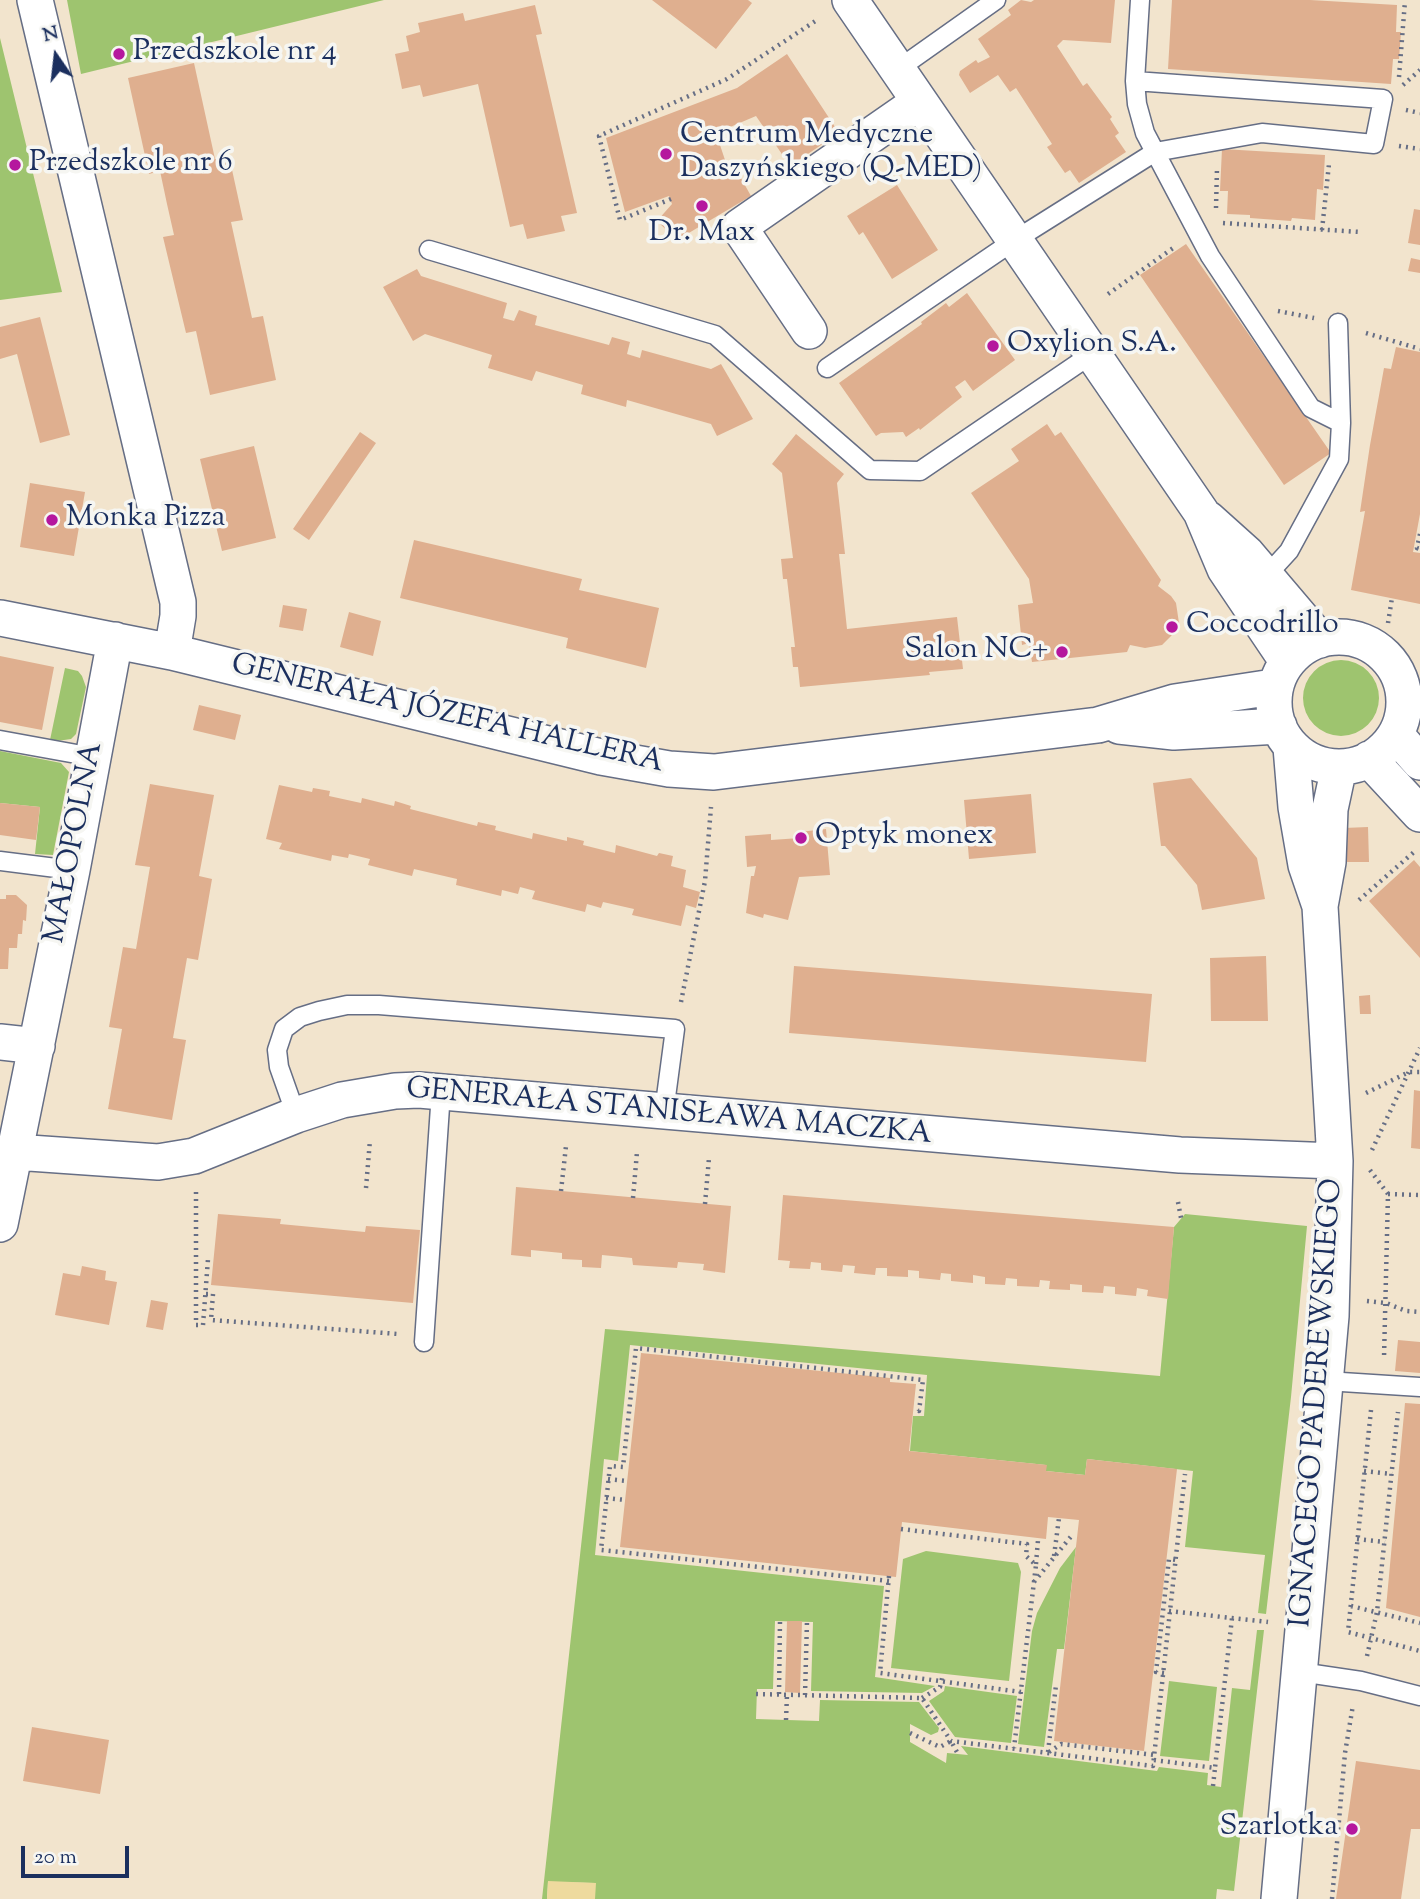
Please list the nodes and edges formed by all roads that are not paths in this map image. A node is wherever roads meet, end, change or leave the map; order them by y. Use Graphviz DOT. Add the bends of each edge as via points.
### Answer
graph roads {
  1 [pos="36,0"];
  2 [pos="850,0"];
  3 [pos="996,0"];
  4 [pos="1140,0"];
  5 [pos="897,70"];
  6 [pos="1135,81"];
  7 [pos="919,102"];
  8 [pos="1155,152"];
  9 [pos="1015,240"];
  10 [pos="429,250"];
  11 [pos="1338,323"];
  12 [pos="809,331"];
  13 [pos="1092,354"];
  14 [pos="827,368"];
  15 [pos="1341,423"];
  16 [pos="1201,512"];
  17 [pos="1267,575"];
  18 [pos="0,618"];
  19 [pos="1384,638"];
  20 [pos="115,640"];
  21 [pos="1320,640"];
  22 [pos="172,652"];
  23 [pos="1420,657"];
  24 [pos="1280,674"];
  25 [pos="1407,712"];
  26 [pos="1105,724"];
  27 [pos="1285,737"];
  28 [pos="0,740"];
  29 [pos="93,757"];
  30 [pos="1420,762"];
  31 [pos="1354,763"];
  32 [pos="1420,814"];
  33 [pos="0,861"];
  34 [pos="72,870"];
  35 [pos="1336,906"];
  36 [pos="0,1042"];
  37 [pos="37,1046"];
  38 [pos="441,1092"];
  39 [pos="664,1112"];
  40 [pos="296,1115"];
  41 [pos="15,1152"];
  42 [pos="1350,1162"];
  43 [pos="0,1223"];
  44 [pos="424,1342"];
  45 [pos="1326,1381"];
  46 [pos="1420,1387"];
  47 [pos="1300,1672"];
  48 [pos="1420,1696"];
  49 [pos="1279,1899"];
  1 -- 22 [label="street" via="178,602"];
  2 -- 5 [label="street"];
  3 -- 5 [label="lane"];
  4 -- 6 [label="lane"];
  5 -- 7 [label="street"];
  6 -- 8 [label="lane" via="1145,133"];
  6 -- 8 [label="lane" via="1382,99 1374,144 1262,133"];
  7 -- 9 [label="street"];
  7 -- 12 [label="street" via="739,227"];
  8 -- 9 [label="lane"];
  8 -- 15 [label="lane" via="1210,256 1311,408"];
  9 -- 13 [label="street"];
  9 -- 14 [label="lane"];
  10 -- 13 [label="lane" via="715,335 870,470 920,471"];
  11 -- 15 [label="lane"];
  13 -- 16 [label="street"];
  15 -- 17 [label="lane" via="1339,459 1289,551"];
  16 -- 17 [label="street"];
  16 -- 24 [label="street" via="1224,569"];
  17 -- 21 [label="street"];
  18 -- 20 [label="street, GENERAŁA JÓZEFA HALLERA"];
  19 -- 21 [label="street"];
  19 -- 23 [label="street"];
  19 -- 25 [label="street" via="1402,683"];
  20 -- 22 [label="street, GENERAŁA JÓZEFA HALLERA"];
  20 -- 29 [label="street, MAŁOPOLNA"];
  21 -- 24 [label="street" via="1302,649"];
  22 -- 26 [label="street, GENERAŁA JÓZEFA HALLERA" via="601,757 669,769 714,772"];
  24 -- 26 [label="street, GENERAŁA JÓZEFA HALLERA"];
  24 -- 27 [label="street" via="1273,702"];
  25 -- 30 [label="street"];
  25 -- 31 [label="street" via="1383,750"];
  26 -- 27 [label="street, GENERAŁA JÓZEFA HALLERA"];
  27 -- 31 [label="street" via="1320,764"];
  27 -- 35 [label="street, IGNACEGO PADEREWSKIEGO" via="1306,865"];
  28 -- 29 [label="lane"];
  29 -- 34 [label="street, MAŁOPOLNA"];
  31 -- 32 [label="street"];
  31 -- 35 [label="street, IGNACEGO PADEREWSKIEGO" via="1330,809 1328,862"];
  33 -- 34 [label="lane"];
  34 -- 37 [label="street, MAŁOPOLNA"];
  35 -- 42 [label="street, IGNACEGO PADEREWSKIEGO"];
  36 -- 37 [label="street"];
  37 -- 41 [label="street, MAŁOPOLNA"];
  38 -- 39 [label="street, GENERAŁA STANISŁAWA MACZKA"];
  38 -- 40 [label="street, GENERAŁA STANISŁAWA MACZKA" via="367,1094"];
  38 -- 44 [label="lane"];
  39 -- 40 [label="lane" via="675,1029 379,1004 319,1011 300,1017 284,1030 277,1050 279,1067"];
  39 -- 42 [label="street, GENERAŁA STANISŁAWA MACZKA" via="1181,1155"];
  40 -- 41 [label="street, GENERAŁA STANISŁAWA MACZKA" via="194,1156 158,1162"];
  41 -- 43 [label="street, MAŁOPOLNA"];
  42 -- 45 [label="street, IGNACEGO PADEREWSKIEGO"];
  45 -- 46 [label="lane"];
  45 -- 47 [label="street, IGNACEGO PADEREWSKIEGO"];
  47 -- 48 [label="lane"];
  47 -- 49 [label="street, IGNACEGO PADEREWSKIEGO"];
}
